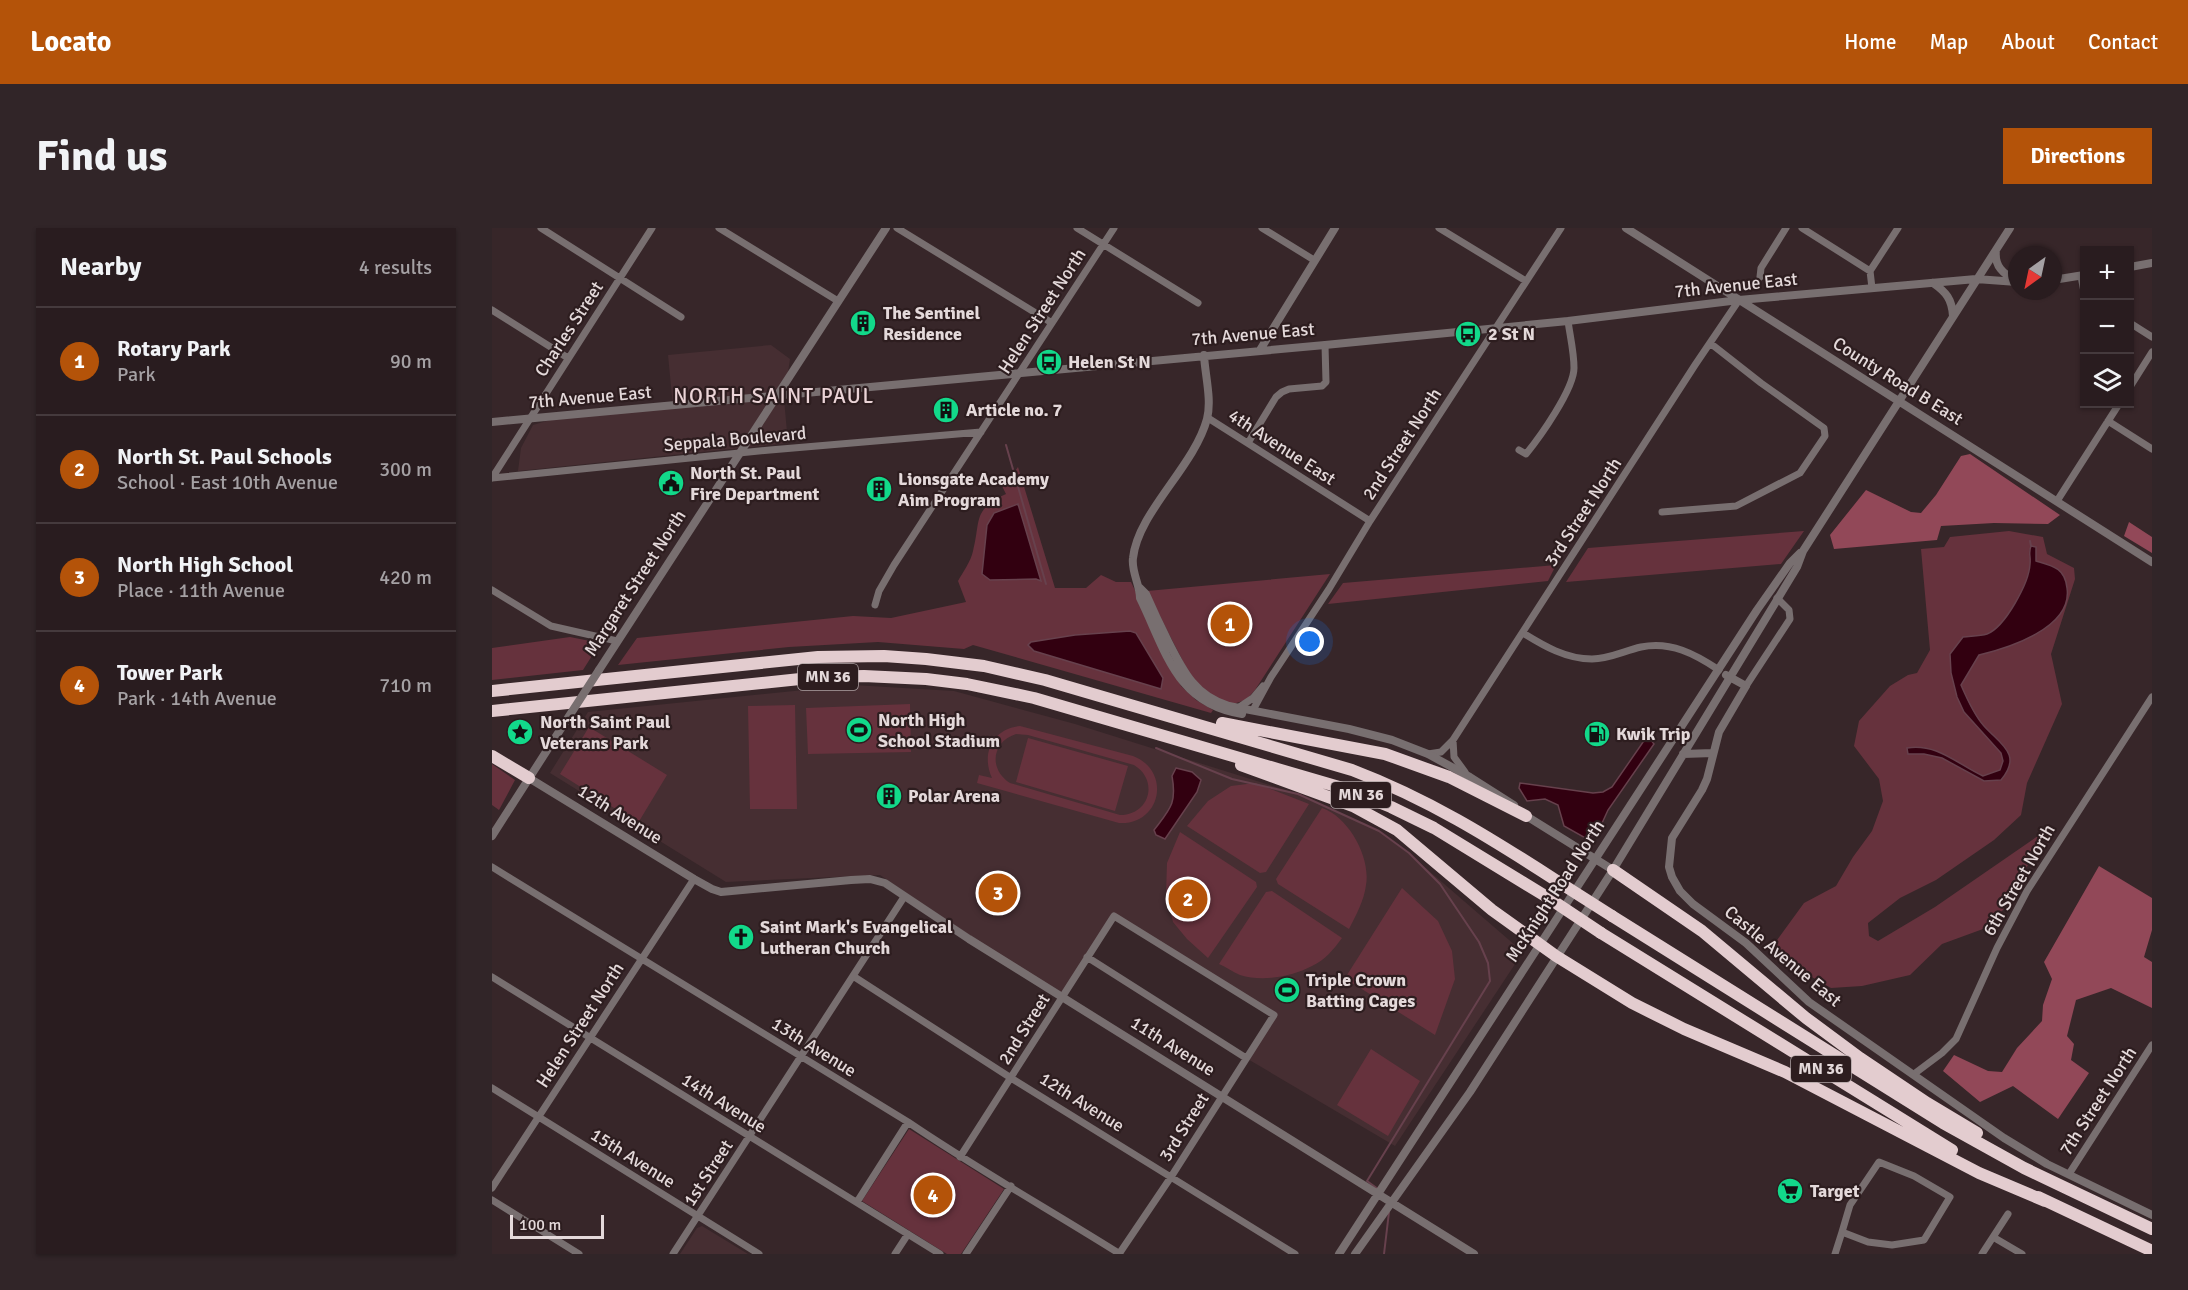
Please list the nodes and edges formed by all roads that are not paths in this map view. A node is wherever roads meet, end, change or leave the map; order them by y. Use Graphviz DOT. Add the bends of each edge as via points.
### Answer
graph roads {
  1 [pos="541,228"];
  2 [pos="652,228"];
  3 [pos="719,228"];
  4 [pos="886,228"];
  5 [pos="897,228"];
  6 [pos="1077,228"];
  7 [pos="1114,228"];
  8 [pos="1262,228"];
  9 [pos="1335,228"];
  10 [pos="1439,228"];
  11 [pos="1561,228"];
  12 [pos="1626,228"];
  13 [pos="1786,228"];
  14 [pos="1802,228"];
  15 [pos="1898,228"];
  16 [pos="2010,228"];
  17 [pos="1104,244"];
  18 [pos="1996,250"];
  19 [pos="1314,260"];
  20 [pos="2152,263"];
  21 [pos="2134,266"];
  22 [pos="1870,271"];
  23 [pos="2080,276"];
  24 [pos="1760,277"];
  25 [pos="2008,277"];
  26 [pos="620,278"];
  27 [pos="1976,279"];
  28 [pos="2062,279"];
  29 [pos="1526,281"];
  30 [pos="2008,281"];
  31 [pos="1932,283"];
  32 [pos="1872,288"];
  33 [pos="1739,300"];
  34 [pos="838,302"];
  35 [pos="1198,303"];
  36 [pos="492,310"];
  37 [pos="1953,316"];
  38 [pos="681,317"];
  39 [pos="1568,321"];
  40 [pos="1052,323"];
  41 [pos="2134,326"];
  42 [pos="1496,327"];
  43 [pos="2152,337"];
  44 [pos="1710,343"];
  45 [pos="1325,345"];
  46 [pos="1260,350"];
  47 [pos="2152,352"];
  48 [pos="1204,355"];
  49 [pos="568,358"];
  50 [pos="1020,372"];
  51 [pos="2134,381"];
  52 [pos="777,396"];
  53 [pos="1899,401"];
  54 [pos="2116,408"];
  55 [pos="1208,418"];
  56 [pos="529,419"];
  57 [pos="2108,421"];
  58 [pos="492,422"];
  59 [pos="981,432"];
  60 [pos="1248,444"];
  61 [pos="2152,449"];
  62 [pos="1518,450"];
  63 [pos="739,453"];
  64 [pos="492,478"];
  65 [pos="2057,501"];
  66 [pos="1662,512"];
  67 [pos="1370,521"];
  68 [pos="1803,551"];
  69 [pos="2152,562"];
  70 [pos="1140,588"];
  71 [pos="492,590"];
  72 [pos="1777,598"];
  73 [pos="875,605"];
  74 [pos="1523,633"];
  75 [pos="617,641"];
  76 [pos="1719,670"];
  77 [pos="1271,677"];
  78 [pos="1729,677"];
  79 [pos="1746,686"];
  80 [pos="492,691"];
  81 [pos="2152,697"];
  82 [pos="1238,708"];
  83 [pos="1253,710"];
  84 [pos="492,711"];
  85 [pos="1164,714"];
  86 [pos="1159,734"];
  87 [pos="1453,740"];
  88 [pos="1713,753"];
  89 [pos="1428,754"];
  90 [pos="1683,754"];
  91 [pos="492,756"];
  92 [pos="1470,777"];
  93 [pos="529,778"];
  94 [pos="1526,816"];
  95 [pos="492,836"];
  96 [pos="1596,858"];
  97 [pos="492,867"];
  98 [pos="1613,870"];
  99 [pos="694,879"];
  100 [pos="852,880"];
  101 [pos="904,897"];
  102 [pos="1540,944"];
  103 [pos="1556,956"];
  104 [pos="1087,957"];
  105 [pos="641,960"];
  106 [pos="492,976"];
  107 [pos="853,976"];
  108 [pos="1062,997"];
  109 [pos="1274,1015"];
  110 [pos="590,1037"];
  111 [pos="2152,1044"];
  112 [pos="801,1056"];
  113 [pos="1246,1058"];
  114 [pos="1914,1074"];
  115 [pos="1011,1078"];
  116 [pos="492,1088"];
  117 [pos="1221,1096"];
  118 [pos="538,1116"];
  119 [pos="908,1122"];
  120 [pos="750,1136"];
  121 [pos="960,1157"];
  122 [pos="2069,1174"];
  123 [pos="1171,1177"];
  124 [pos="2057,1184"];
  125 [pos="1011,1186"];
  126 [pos="492,1188"];
  127 [pos="1379,1194"];
  128 [pos="492,1200"];
  129 [pos="2045,1201"];
  130 [pos="857,1202"];
  131 [pos="1392,1202"];
  132 [pos="2008,1214"];
  133 [pos="2152,1215"];
  134 [pos="697,1216"];
  135 [pos="2152,1229"];
  136 [pos="1842,1232"];
  137 [pos="908,1234"];
  138 [pos="1993,1237"];
  139 [pos="2152,1251"];
  140 [pos="579,1254"];
  141 [pos="673,1254"];
  142 [pos="759,1254"];
  143 [pos="895,1254"];
  144 [pos="940,1254"];
  145 [pos="966,1254"];
  146 [pos="1119,1254"];
  147 [pos="1295,1254"];
  148 [pos="1339,1254"];
  149 [pos="1355,1254"];
  150 [pos="1474,1254"];
  151 [pos="1835,1254"];
  152 [pos="1982,1254"];
  153 [pos="2022,1254"];
  1 -- 26 [label="street"];
  2 -- 26 [label="street, Charles Street"];
  3 -- 34 [label="street"];
  4 -- 34 [label="street, Margaret Street North"];
  5 -- 40 [label="street"];
  6 -- 17 [label="street"];
  7 -- 17 [label="street, Helen Street North"];
  8 -- 19 [label="street"];
  9 -- 19 [label="street"];
  10 -- 29 [label="street"];
  11 -- 29 [label="street, 2nd Street North"];
  12 -- 33 [label="street, County Road B East"];
  13 -- 24 [label="street" via="1761,268"];
  14 -- 22 [label="street"];
  15 -- 22 [label="street"];
  16 -- 18 [label="street, McKnight Road North"];
  17 -- 35 [label="street"];
  17 -- 40 [label="street, Helen Street North"];
  18 -- 25 [label="street" via="1999,268"];
  18 -- 27 [label="street, McKnight Road North"];
  19 -- 46 [label="street"];
  20 -- 21 [label="street"];
  22 -- 32 [label="street"];
  23 -- 28 [label="street"];
  26 -- 38 [label="street"];
  26 -- 49 [label="street, Charles Street"];
  27 -- 30 [label="street, 7th Avenue East"];
  27 -- 31 [label="street, 7th Avenue East"];
  27 -- 37 [label="street, McKnight Road North"];
  29 -- 42 [label="street, 2nd Street North"];
  31 -- 32 [label="street, 7th Avenue East"];
  31 -- 37 [label="street" via="1950,298"];
  32 -- 33 [label="street, 7th Avenue East"];
  33 -- 39 [label="street, 7th Avenue East"];
  33 -- 44 [label="street, 3rd Street North"];
  33 -- 53 [label="street, County Road B East"];
  34 -- 52 [label="street, Margaret Street North"];
  36 -- 49 [label="street"];
  37 -- 53 [label="street, McKnight Road North"];
  39 -- 42 [label="street, 7th Avenue East"];
  39 -- 62 [label="street" via="1574,370 1568,389 1526,454"];
  40 -- 50 [label="street, Helen Street North"];
  41 -- 43 [label="street"];
  42 -- 45 [label="street, 7th Avenue East"];
  42 -- 67 [label="street, 2nd Street North"];
  44 -- 66 [label="street" via="1824,428 1825,436 1800,473 1736,506"];
  44 -- 74 [label="street, 3rd Street North"];
  45 -- 46 [label="street, 7th Avenue East"];
  45 -- 60 [label="street" via="1326,382 1322,386 1282,392"];
  46 -- 48 [label="street, 7th Avenue East"];
  47 -- 51 [label="street"];
  48 -- 50 [label="street, 7th Avenue East"];
  48 -- 55 [label="street"];
  49 -- 56 [label="street, Charles Street"];
  50 -- 52 [label="street, 7th Avenue East"];
  50 -- 59 [label="street, Helen Street North"];
  52 -- 56 [label="street, 7th Avenue East"];
  52 -- 63 [label="street, Margaret Street North"];
  53 -- 65 [label="street, County Road B East"];
  53 -- 68 [label="street, McKnight Road North"];
  54 -- 57 [label="street"];
  55 -- 60 [label="street, 4th Avenue East"];
  55 -- 70 [label="street" via="1194,450 1140,536 1132,559"];
  56 -- 58 [label="street, 7th Avenue East"];
  56 -- 64 [label="street, Charles Street"];
  57 -- 61 [label="street"];
  57 -- 65 [label="street"];
  59 -- 63 [label="street, Seppala Boulevard"];
  59 -- 73 [label="street, Helen Street North" via="894,565"];
  60 -- 67 [label="street, 4th Avenue East"];
  63 -- 64 [label="street, Seppala Boulevard"];
  63 -- 75 [label="street, Margaret Street North"];
  65 -- 69 [label="street, County Road B East"];
  67 -- 77 [label="street, 2nd Street North"];
  68 -- 72 [label="street, McKnight Road North"];
  68 -- 76 [label="street, McKnight Road North" via="1790,563"];
  70 -- 82 [label="street" via="1186,677 1212,699"];
  70 -- 83 [label="street" via="1140,598 1186,688 1218,709 1241,714"];
  71 -- 75 [label="street" via="551,626"];
  72 -- 78 [label="street, McKnight Road North"];
  72 -- 79 [label="street, Castle Avenue East" via="1789,609 1790,619"];
  74 -- 76 [label="street" via="1547,647 1579,658 1670,646 1698,656"];
  74 -- 87 [label="street, 3rd Street North"];
  75 -- 93 [label="street, Margaret Street North, bridge"];
  76 -- 78 [label="street"];
  76 -- 96 [label="street, McKnight Road North"];
  77 -- 82 [label="street, 2nd Street North"];
  77 -- 83 [label="street, 2nd Street North"];
  78 -- 79 [label="street"];
  78 -- 90 [label="street, McKnight Road North"];
  79 -- 88 [label="street, Castle Avenue East" via="1724,722"];
  80 -- 85 [label="highway, MN 36" via="800,659 884,656 1010,671"];
  81 -- 114 [label="street, 6th Street North" via="2027,891 1956,1039"];
  82 -- 83 [label="street"];
  83 -- 89 [label="street" via="1349,729"];
  84 -- 86 [label="highway, MN 36" via="819,677 883,676 948,681 1004,691"];
  85 -- 94 [label="highway" via="1385,754 1449,777"];
  85 -- 124 [label="highway, MN 36, bridge" via="1331,763 1389,784 1461,820 1943,1123"];
  86 -- 102 [label="highway" via="1353,806 1397,830 1492,910"];
  86 -- 129 [label="highway, MN 36, bridge" via="1327,782 1391,807 1471,849 1950,1149"];
  87 -- 89 [label="street, 3rd Street North" via="1441,752"];
  87 -- 92 [label="street" via="1454,757"];
  88 -- 90 [label="street"];
  88 -- 114 [label="street, Castle Avenue East" via="1702,790 1672,838 1669,867 1676,885 1686,898 1746,943 1809,1002"];
  89 -- 92 [label="street"];
  90 -- 98 [label="street, McKnight Road North"];
  91 -- 93 [label="highway"];
  92 -- 94 [label="street"];
  93 -- 95 [label="street, Margaret Street North"];
  93 -- 99 [label="street, 12th Avenue"];
  94 -- 96 [label="street"];
  96 -- 98 [label="street"];
  96 -- 102 [label="street, McKnight Road North"];
  97 -- 105 [label="street, 13th Avenue"];
  98 -- 103 [label="street, McKnight Road North"];
  98 -- 124 [label="highway" via="1702,931 1860,1058"];
  99 -- 100 [label="street, 12th Avenue" via="721,892"];
  99 -- 105 [label="street, Helen Street North"];
  100 -- 101 [label="street, 11th Avenue" via="881,881"];
  101 -- 107 [label="street, 1st Street"];
  101 -- 108 [label="street, 11th Avenue"];
  102 -- 103 [label="highway"];
  102 -- 127 [label="street, McKnight Road North"];
  103 -- 129 [label="highway" via="1632,1003 1785,1072 1979,1173"];
  103 -- 131 [label="street, McKnight Road North" via="1470,1092"];
  104 -- 108 [label="street, 2nd Street"];
  104 -- 109 [label="street, 2nd Street" via="1114,916"];
  104 -- 113 [label="street"];
  105 -- 110 [label="street, Helen Street North"];
  105 -- 112 [label="street, 13th Avenue"];
  106 -- 110 [label="street, 14th Avenue"];
  107 -- 112 [label="street, 1st Street"];
  107 -- 115 [label="street, 12th Avenue"];
  108 -- 115 [label="street, 2nd Street"];
  108 -- 117 [label="street, 11th Avenue"];
  109 -- 113 [label="street, 3rd Street"];
  110 -- 118 [label="street, Helen Street North"];
  110 -- 120 [label="street, 14th Avenue"];
  111 -- 122 [label="street, 7th Street North"];
  112 -- 119 [label="street, 13th Avenue"];
  112 -- 120 [label="street, 1st Street"];
  113 -- 117 [label="street, 3rd Street"];
  114 -- 122 [label="street, Castle Avenue East" via="2016,1146"];
  115 -- 121 [label="street, 2nd Street"];
  115 -- 123 [label="street, 12th Avenue"];
  116 -- 118 [label="street, 15th Avenue"];
  117 -- 123 [label="street, 3rd Street"];
  117 -- 127 [label="street, 11th Avenue"];
  118 -- 126 [label="street, Helen Street North"];
  118 -- 134 [label="street, 15th Avenue"];
  119 -- 121 [label="street, 13th Avenue"];
  119 -- 130 [label="street"];
  120 -- 130 [label="street, 14th Avenue"];
  120 -- 134 [label="street, 1st Street"];
  121 -- 125 [label="street, 13th Avenue"];
  122 -- 133 [label="street, Castle Avenue East"];
  123 -- 146 [label="street, 3rd Street"];
  123 -- 147 [label="street, 12th Avenue"];
  124 -- 135 [label="highway, MN 36"];
  125 -- 145 [label="street"];
  125 -- 146 [label="street, 13th Avenue"];
  127 -- 131 [label="street, 11th Avenue"];
  127 -- 148 [label="street, McKnight Road North"];
  128 -- 140 [label="street"];
  129 -- 139 [label="highway, MN 36"];
  130 -- 137 [label="street, 14th Avenue"];
  131 -- 149 [label="street, McKnight Road North"];
  131 -- 150 [label="street, 11th Avenue"];
  132 -- 138 [label="street"];
  134 -- 141 [label="street, 1st Street"];
  134 -- 142 [label="street, 15th Avenue"];
  136 -- 136 [label="street" via="1850,1205 1879,1162 1950,1197 1924,1240 1884,1244"];
  136 -- 151 [label="street"];
  137 -- 143 [label="street"];
  137 -- 144 [label="street, 14th Avenue"];
  138 -- 152 [label="street"];
  138 -- 153 [label="street"];
}
